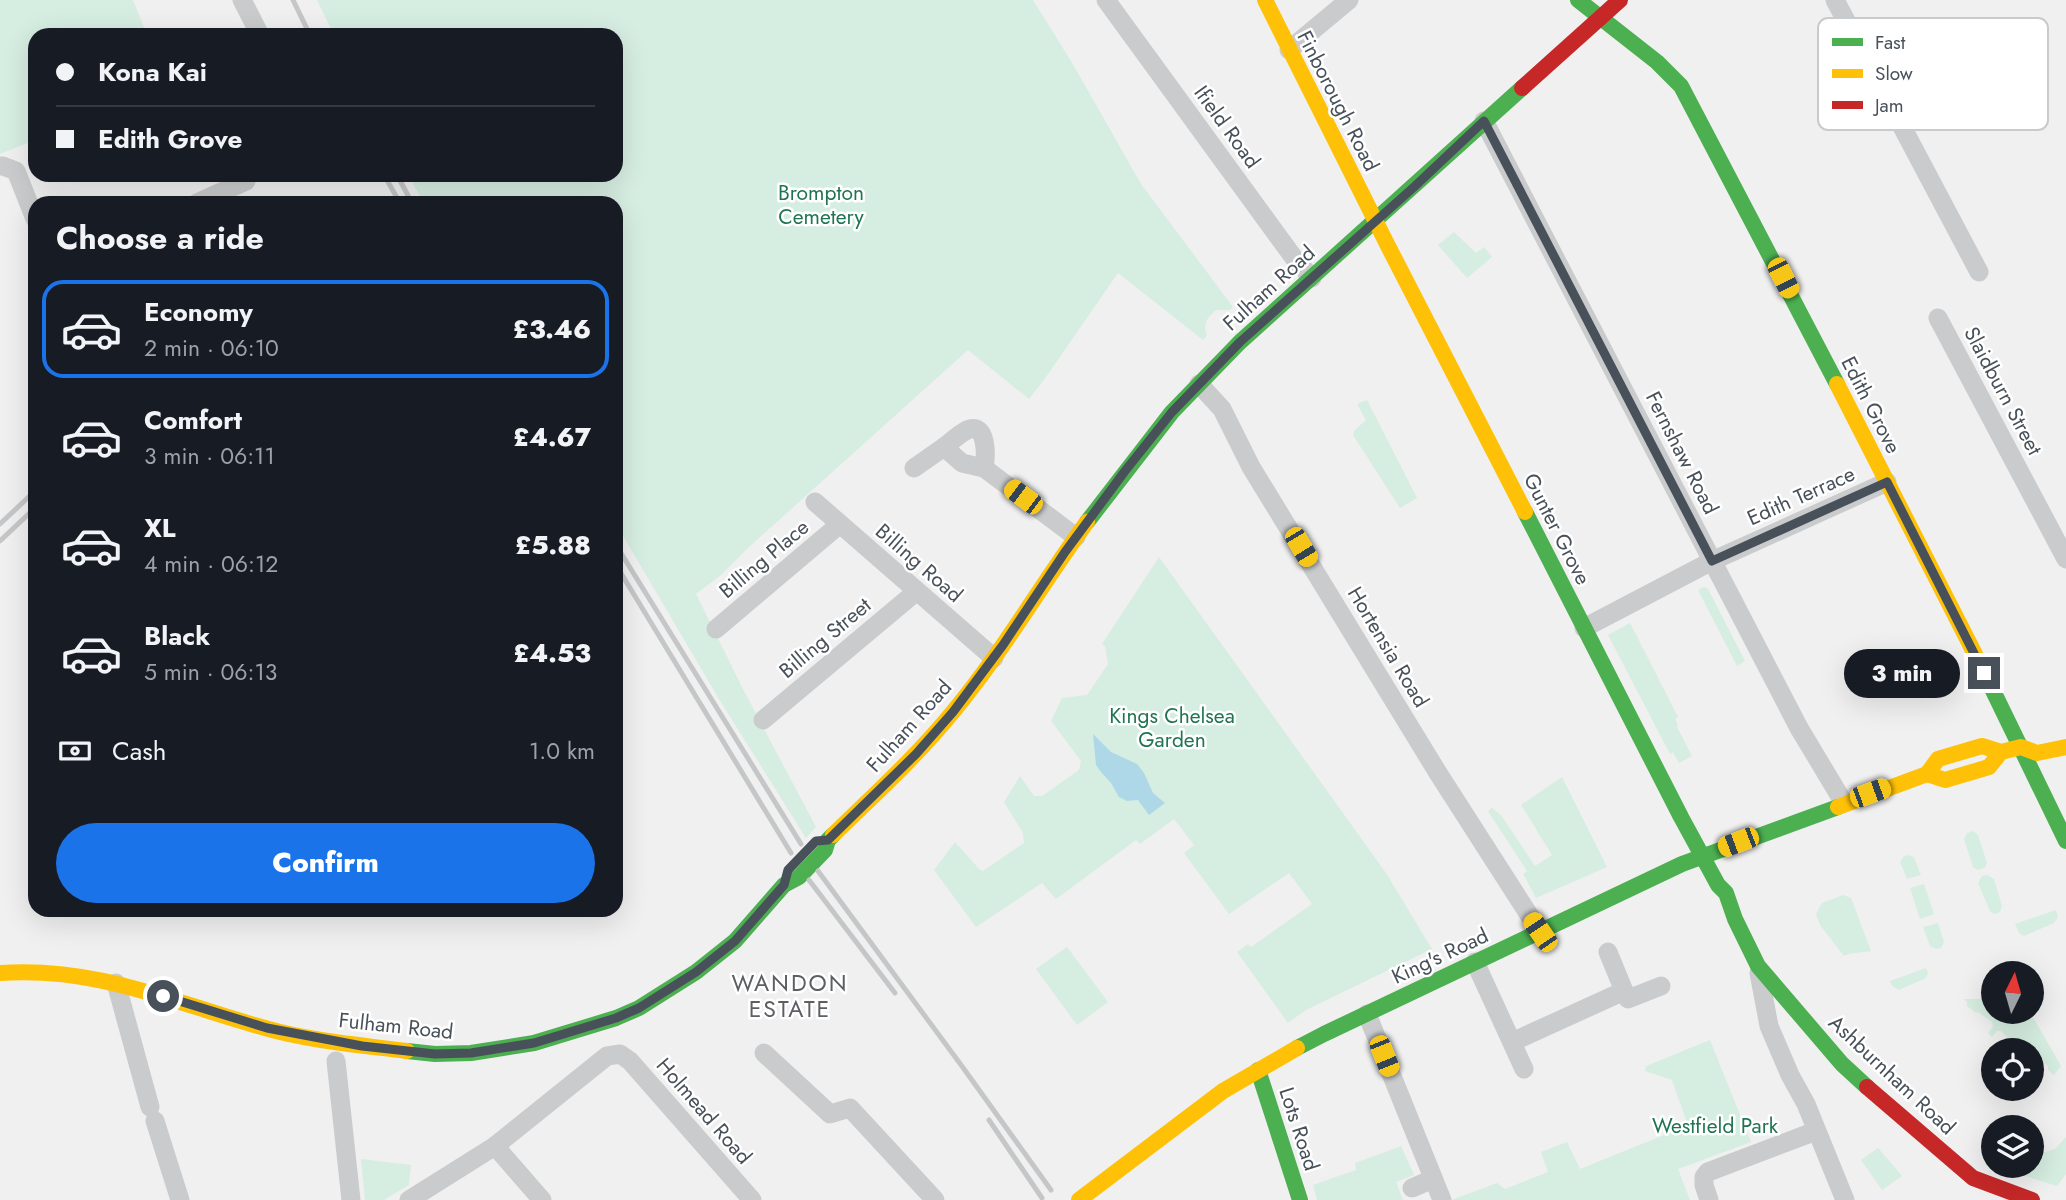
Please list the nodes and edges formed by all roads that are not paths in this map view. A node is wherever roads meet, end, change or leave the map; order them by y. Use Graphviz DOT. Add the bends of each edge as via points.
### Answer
graph roads {
  1 [pos="242,0"];
  2 [pos="1107,0"];
  3 [pos="1265,0"];
  4 [pos="1349,0"];
  5 [pos="1578,0"];
  6 [pos="1620,0"];
  7 [pos="1835,0"];
  8 [pos="1845,18"];
  9 [pos="1599,19"];
  10 [pos="256,28"];
  11 [pos="1289,50"];
  12 [pos="1484,121"];
  13 [pos="1904,130"];
  14 [pos="0,166"];
  15 [pos="244,182"];
  16 [pos="213,196"];
  17 [pos="28,201"];
  18 [pos="1375,221"];
  19 [pos="1979,272"];
  20 [pos="1312,278"];
  21 [pos="1938,318"];
  22 [pos="1199,384"];
  23 [pos="944,447"];
  24 [pos="914,468"];
  25 [pos="984,468"];
  26 [pos="1887,482"];
  27 [pos="815,502"];
  28 [pos="840,524"];
  29 [pos="1076,537"];
  30 [pos="2066,559"];
  31 [pos="1712,561"];
  32 [pos="917,591"];
  33 [pos="1584,628"];
  34 [pos="716,629"];
  35 [pos="994,658"];
  36 [pos="763,720"];
  37 [pos="2032,732"];
  38 [pos="2021,747"];
  39 [pos="2066,747"];
  40 [pos="2001,752"];
  41 [pos="1927,774"];
  42 [pos="1844,803"];
  43 [pos="2066,841"];
  44 [pos="1703,856"];
  45 [pos="1540,932"];
  46 [pos="1608,952"];
  47 [pos="1475,962"];
  48 [pos="1758,966"];
  49 [pos="0,972"];
  50 [pos="116,984"];
  51 [pos="1661,986"];
  52 [pos="1624,990"];
  53 [pos="1367,1014"];
  54 [pos="1807,1025"];
  55 [pos="1512,1042"];
  56 [pos="764,1053"];
  57 [pos="337,1061"];
  58 [pos="1524,1069"];
  59 [pos="1258,1070"];
  60 [pos="1790,1075"];
  61 [pos="1816,1130"];
  62 [pos="495,1146"];
  63 [pos="1973,1178"];
  64 [pos="1433,1179"];
  65 [pos="1412,1188"];
  66 [pos="1996,1194"];
  67 [pos="180,1200"];
  68 [pos="351,1200"];
  69 [pos="409,1200"];
  70 [pos="542,1200"];
  71 [pos="752,1200"];
  72 [pos="935,1200"];
  73 [pos="1079,1200"];
  74 [pos="1300,1200"];
  75 [pos="1441,1200"];
  76 [pos="1709,1200"];
  77 [pos="1845,1200"];
  78 [pos="2032,1200"];
  1 -- 10 [label="street"];
  2 -- 20 [label="street, Ifield Road"];
  3 -- 11 [label="main road, Finborough Road"];
  4 -- 11 [label="street"];
  5 -- 9 [label="main road, Edith Grove"];
  6 -- 9 [label="main road, Fulham Road"];
  7 -- 8 [label="street"];
  9 -- 12 [label="main road, Fulham Road"];
  9 -- 26 [label="main road, Edith Grove" via="1667,70 1681,86"];
  11 -- 18 [label="main road, Finborough Road"];
  12 -- 18 [label="main road, Fulham Road"];
  12 -- 31 [label="street, Fernshaw Road"];
  13 -- 19 [label="street"];
  14 -- 17 [label="street" via="16,171"];
  15 -- 16 [label="street"];
  18 -- 20 [label="main road, Fulham Road"];
  18 -- 33 [label="main road, Gunter Grove"];
  20 -- 22 [label="main road, Fulham Road"];
  21 -- 30 [label="street, Slaidburn Street"];
  22 -- 29 [label="main road, Fulham Road" via="1149,440"];
  22 -- 45 [label="street, Hortensia Road" via="1222,409 1251,467"];
  23 -- 24 [label="street"];
  23 -- 25 [label="street" via="962,463"];
  23 -- 25 [label="street" via="968,429 979,431 986,444"];
  25 -- 29 [label="street"];
  26 -- 31 [label="street, Edith Terrace"];
  26 -- 38 [label="main road, Edith Grove"];
  27 -- 28 [label="street, Billing Road"];
  28 -- 32 [label="street, Billing Road"];
  28 -- 34 [label="street, Billing Place"];
  29 -- 35 [label="main road, Fulham Road"];
  31 -- 33 [label="street, Edith Terrace"];
  31 -- 42 [label="street, Fernshaw Road" via="1799,728"];
  32 -- 35 [label="street, Billing Road"];
  32 -- 36 [label="street, Billing Street"];
  33 -- 44 [label="main road, Gunter Grove"];
  35 -- 50 [label="main road, Fulham Road" via="916,754 828,840 816,841 788,870 784,885 735,941 696,972 616,1018 534,1043 435,1054 267,1028"];
  37 -- 38 [label="main road"];
  38 -- 39 [label="main road, King's Road" via="2037,752"];
  38 -- 40 [label="main road, King's Road"];
  38 -- 43 [label="main road, Edith Grove"];
  40 -- 41 [label="main road, King's Road" via="1989,767 1945,780"];
  40 -- 41 [label="main road, King's Road" via="1982,746 1938,759"];
  41 -- 42 [label="main road, King's Road"];
  42 -- 44 [label="main road, King's Road"];
  44 -- 45 [label="main road, King's Road"];
  44 -- 48 [label="main road, Ashburnham Road" via="1726,893"];
  45 -- 47 [label="main road, King's Road"];
  46 -- 52 [label="street"];
  47 -- 53 [label="main road, King's Road"];
  47 -- 55 [label="street"];
  48 -- 54 [label="main road, Ashburnham Road"];
  48 -- 60 [label="street" via="1769,1026"];
  49 -- 50 [label="main road, Fulham Road" via="72,974"];
  50 -- 67 [label="street"];
  51 -- 52 [label="street" via="1628,999"];
  52 -- 55 [label="street"];
  53 -- 59 [label="main road, King's Road"];
  53 -- 64 [label="street"];
  54 -- 60 [label="street" via="1792,1046"];
  54 -- 63 [label="main road, Ashburnham Road" via="1842,1064"];
  55 -- 58 [label="street"];
  56 -- 72 [label="street" via="830,1114 850,1108"];
  57 -- 68 [label="street"];
  59 -- 73 [label="main road, King's Road" via="1214,1097"];
  59 -- 74 [label="main road, Lots Road"];
  60 -- 61 [label="street"];
  61 -- 76 [label="street" via="1708,1172 1703,1177"];
  61 -- 77 [label="street"];
  62 -- 69 [label="street"];
  62 -- 70 [label="street"];
  62 -- 71 [label="street, Holmead Road" via="607,1056 620,1054"];
  63 -- 66 [label="street, Ashburnham Road"];
  64 -- 65 [label="street"];
  64 -- 75 [label="street"];
  66 -- 78 [label="main road"];
}
